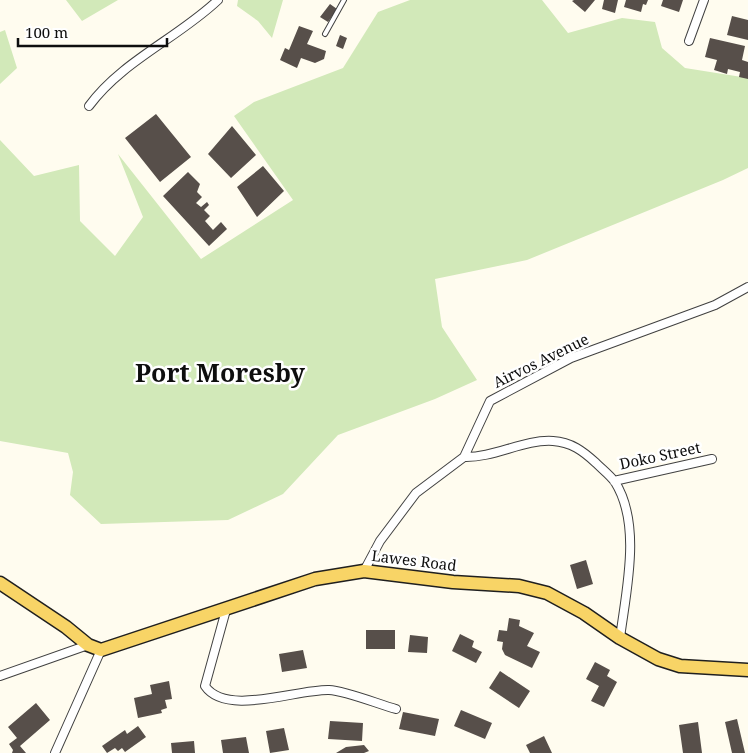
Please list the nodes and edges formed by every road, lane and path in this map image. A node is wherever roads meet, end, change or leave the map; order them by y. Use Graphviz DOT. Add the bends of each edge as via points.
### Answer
graph roads {
  1 [pos="218,0"];
  2 [pos="344,0"];
  3 [pos="704,0"];
  4 [pos="325,34"];
  5 [pos="689,41"];
  6 [pos="89,106"];
  7 [pos="748,287"];
  8 [pos="464,457"];
  9 [pos="712,459"];
  10 [pos="614,481"];
  11 [pos="364,571"];
  12 [pos="0,583"];
  13 [pos="226,610"];
  14 [pos="620,638"];
  15 [pos="88,645"];
  16 [pos="101,650"];
  17 [pos="748,670"];
  18 [pos="0,676"];
  19 [pos="396,709"];
  20 [pos="56,753"];
  1 -- 6 [label="street" via="198,19 116,76"];
  2 -- 4 [label="lane"];
  3 -- 5 [label="street"];
  7 -- 8 [label="street, Airvos Avenue" via="715,305 571,358 490,402"];
  8 -- 10 [label="street" via="481,458 503,450 553,441 573,445"];
  8 -- 11 [label="street, Airvos Avenue" via="416,493 380,541"];
  9 -- 10 [label="street, Doko Street"];
  10 -- 14 [label="street" via="626,508 630,530"];
  11 -- 13 [label="main road, Lawes Road" via="315,580"];
  11 -- 14 [label="main road, Lawes Road" via="519,586 547,593"];
  12 -- 15 [label="main road"];
  13 -- 16 [label="main road, Lawes Road"];
  13 -- 19 [label="street" via="205,686 211,694 222,699 254,701 307,690 332,690"];
  14 -- 17 [label="main road, Lawes Road" via="658,659 680,666"];
  15 -- 16 [label="main road"];
  15 -- 18 [label="street"];
  16 -- 20 [label="street"];
}
